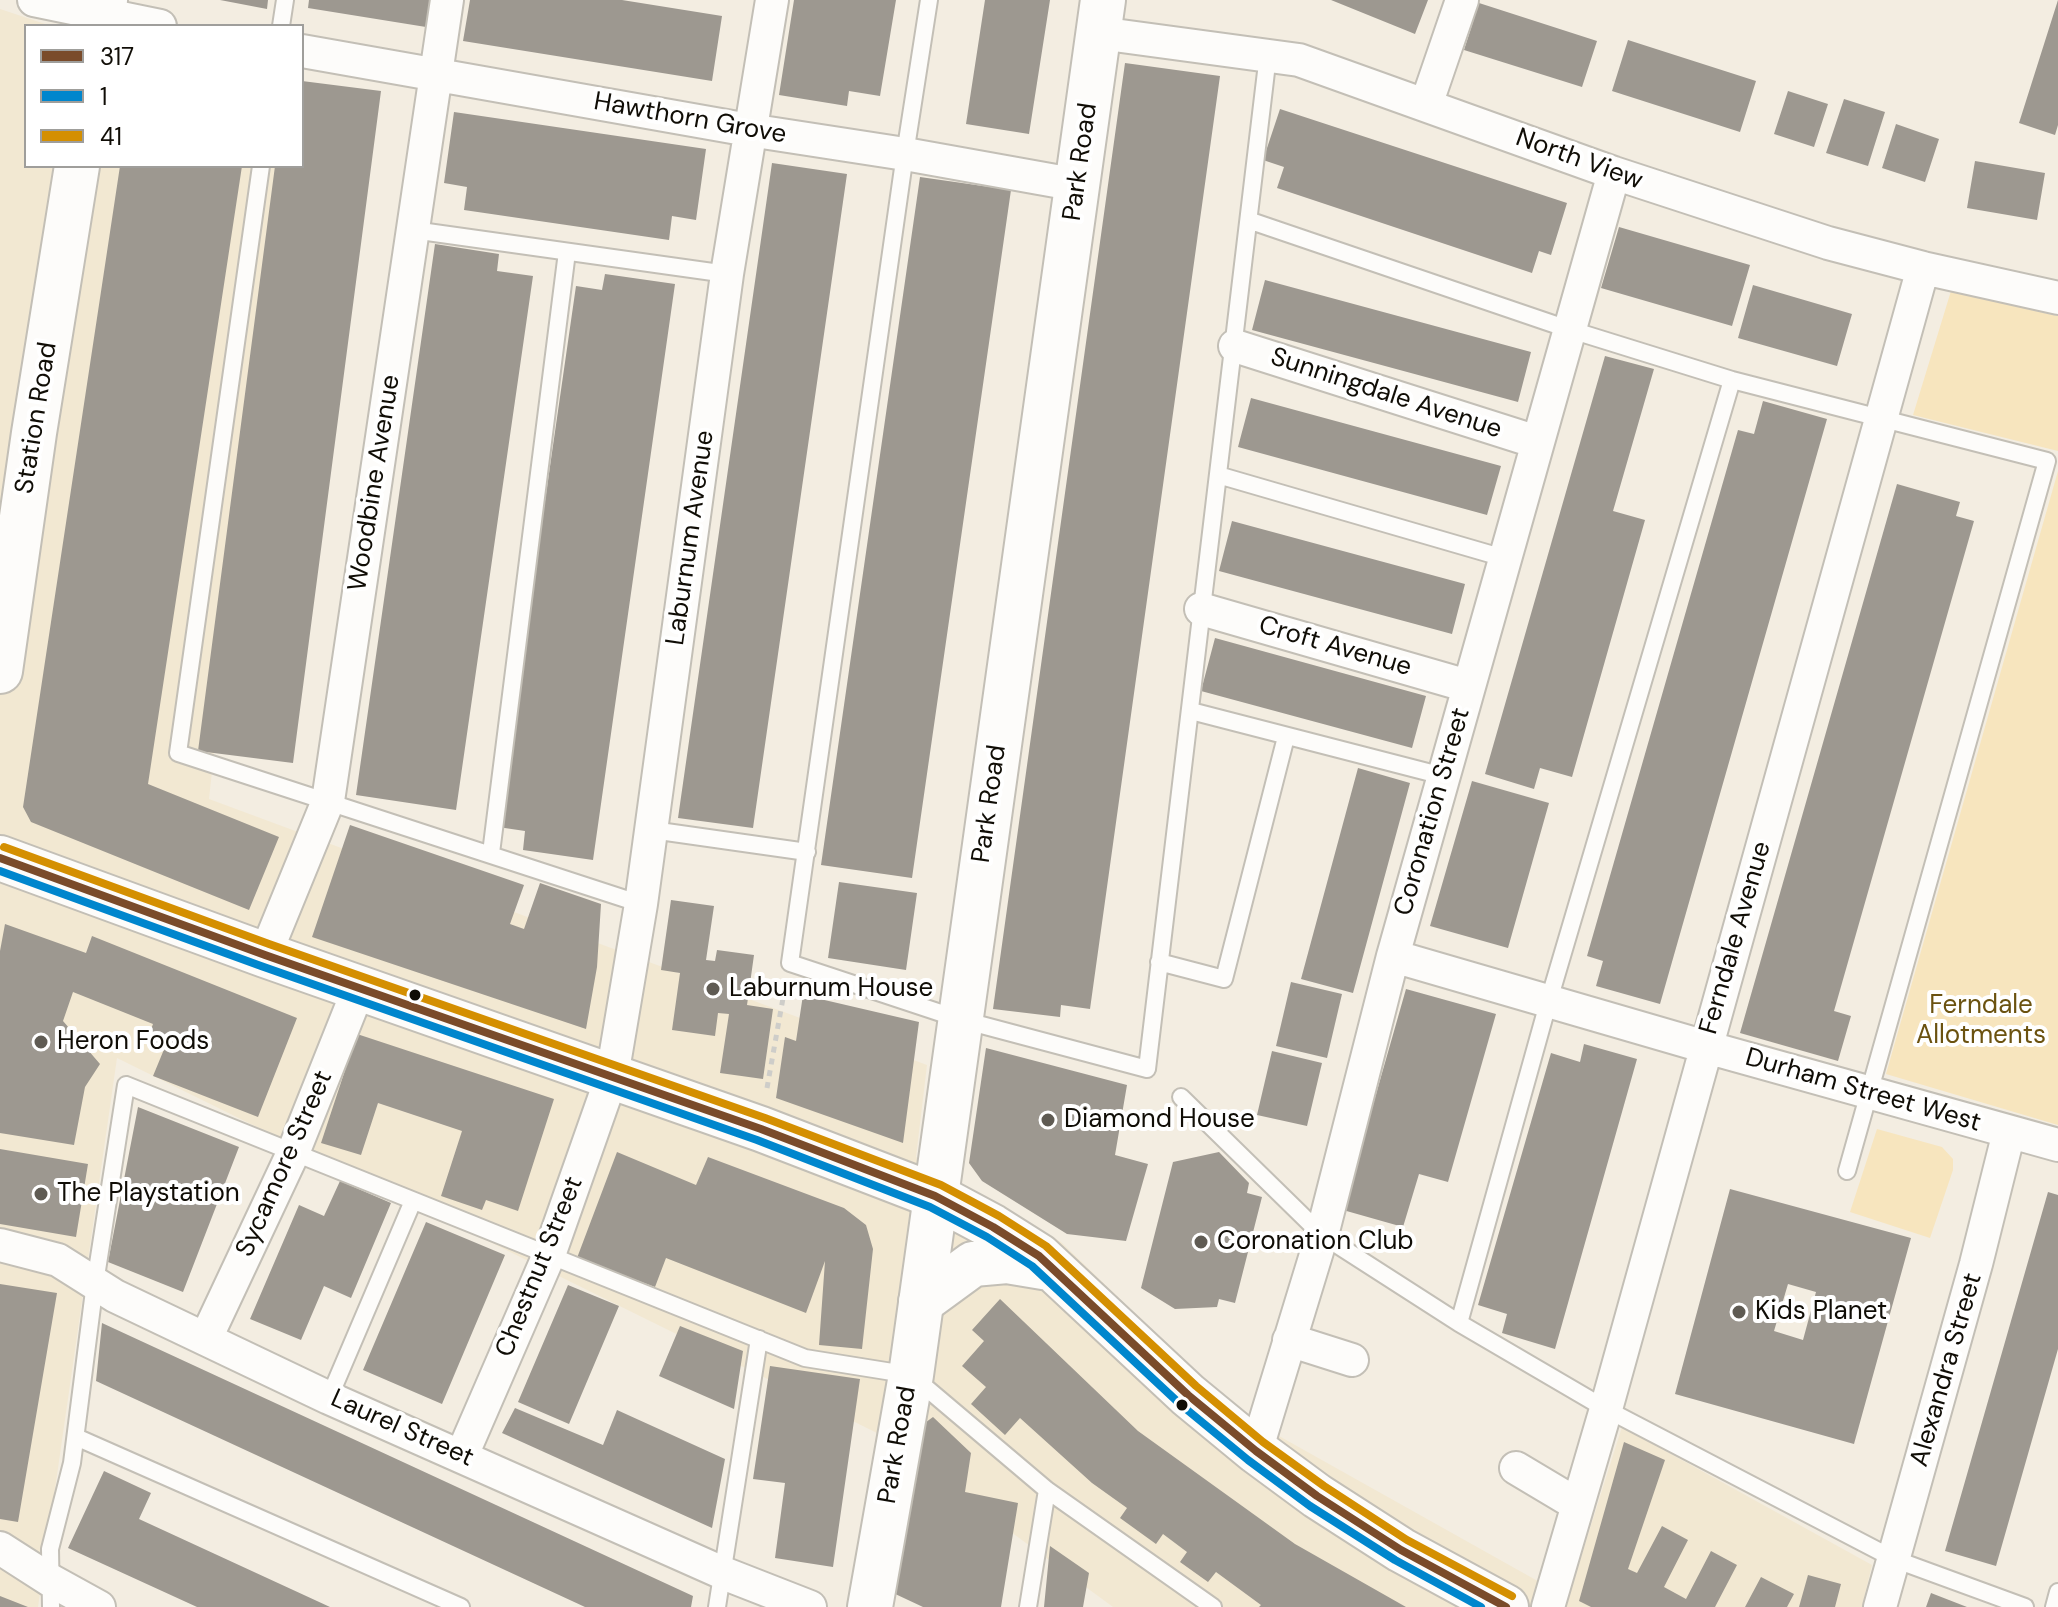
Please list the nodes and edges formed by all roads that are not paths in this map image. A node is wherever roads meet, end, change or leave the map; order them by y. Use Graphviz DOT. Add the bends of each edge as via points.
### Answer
graph roads {
  1 [pos="34,0"];
  2 [pos="285,0"];
  3 [pos="447,0"];
  4 [pos="772,0"];
  5 [pos="929,0"];
  6 [pos="1462,0"];
  7 [pos="102,14"];
  8 [pos="1101,16"];
  9 [pos="150,24"];
  10 [pos="281,24"];
  11 [pos="304,51"];
  12 [pos="1268,55"];
  13 [pos="436,74"];
  14 [pos="1426,105"];
  15 [pos="749,130"];
  16 [pos="905,154"];
  17 [pos="77,168"];
  18 [pos="261,168"];
  19 [pos="1614,173"];
  20 [pos="1078,185"];
  21 [pos="1251,221"];
  22 [pos="413,230"];
  23 [pos="567,252"];
  24 [pos="1923,268"];
  25 [pos="727,274"];
  26 [pos="2058,298"];
  27 [pos="1568,329"];
  28 [pos="1235,346"];
  29 [pos="1732,380"];
  30 [pos="1881,417"];
  31 [pos="1537,442"];
  32 [pos="1218,475"];
  33 [pos="1504,558"];
  34 [pos="1201,609"];
  35 [pos="0,671"];
  36 [pos="1468,686"];
  37 [pos="1191,711"];
  38 [pos="1286,737"];
  39 [pos="1443,776"];
  40 [pos="328,801"];
  41 [pos="652,830"];
  42 [pos="807,852"];
  43 [pos="491,853"];
  44 [pos="0,858"];
  45 [pos="641,904"];
  46 [pos="265,955"];
  47 [pos="1393,956"];
  48 [pos="1159,962"];
  49 [pos="359,988"];
  50 [pos="1549,1000"];
  51 [pos="959,1019"];
  52 [pos="1706,1047"];
  53 [pos="612,1076"];
  54 [pos="1871,1092"];
  55 [pos="1181,1097"];
  56 [pos="2009,1132"];
  57 [pos="2058,1145"];
  58 [pos="293,1153"];
  59 [pos="1847,1171"];
  60 [pos="935,1196"];
  61 [pos="413,1201"];
  62 [pos="1322,1235"];
  63 [pos="0,1245"];
  64 [pos="549,1255"];
  65 [pos="1055,1269"];
  66 [pos="95,1283"];
  67 [pos="921,1302"];
  68 [pos="1459,1323"];
  69 [pos="206,1338"];
  70 [pos="759,1339"];
  71 [pos="1289,1340"];
  72 [pos="1352,1360"];
  73 [pos="911,1375"];
  74 [pos="329,1398"];
  75 [pos="1606,1409"];
  76 [pos="76,1437"];
  77 [pos="1256,1451"];
  78 [pos="462,1455"];
  79 [pos="1516,1468"];
  80 [pos="1047,1490"];
  81 [pos="1578,1505"];
  82 [pos="0,1548"];
  83 [pos="1894,1559"];
  84 [pos="723,1573"];
  85 [pos="2058,1592"];
  86 [pos="50,1594"];
  87 [pos="99,1607"];
  88 [pos="461,1607"];
  89 [pos="717,1607"];
  90 [pos="810,1607"];
  91 [pos="870,1607"];
  92 [pos="1028,1607"];
  93 [pos="1213,1607"];
  94 [pos="1506,1607"];
  95 [pos="1548,1607"];
  96 [pos="1880,1607"];
  97 [pos="2025,1607"];
  98 [pos="2054,1607"];
  1 -- 7 [label="street"];
  2 -- 10 [label="lane"];
  3 -- 13 [label="street, Woodbine Avenue"];
  4 -- 15 [label="street, Laburnum Avenue"];
  5 -- 16 [label="lane"];
  6 -- 14 [label="street"];
  7 -- 9 [label="street"];
  8 -- 12 [label="street, North View"];
  8 -- 20 [label="main road, Park Road"];
  11 -- 13 [label="street, Hawthorn Grove"];
  12 -- 14 [label="street, North View" via="1299,60"];
  12 -- 21 [label="lane"];
  13 -- 15 [label="street, Hawthorn Grove"];
  13 -- 22 [label="street, Woodbine Avenue"];
  14 -- 19 [label="street, North View"];
  15 -- 16 [label="street, Hawthorn Grove"];
  15 -- 25 [label="street, Laburnum Avenue"];
  16 -- 20 [label="street, Hawthorn Grove"];
  16 -- 42 [label="lane"];
  17 -- 35 [label="main road, Station Road"];
  18 -- 40 [label="lane" via="178,753"];
  19 -- 24 [label="street, North View" via="1828,243"];
  19 -- 27 [label="street, Coronation Street"];
  20 -- 51 [label="main road, Park Road"];
  21 -- 27 [label="lane"];
  21 -- 28 [label="lane"];
  22 -- 23 [label="lane"];
  22 -- 40 [label="street, Woodbine Avenue"];
  23 -- 25 [label="lane"];
  23 -- 43 [label="lane"];
  24 -- 26 [label="street, North View"];
  24 -- 30 [label="street, Ferndale Avenue"];
  25 -- 41 [label="street, Laburnum Avenue"];
  27 -- 29 [label="lane"];
  27 -- 31 [label="street, Coronation Street"];
  28 -- 31 [label="street, Sunningdale Avenue"];
  28 -- 32 [label="lane"];
  29 -- 30 [label="lane"];
  29 -- 50 [label="lane"];
  30 -- 52 [label="street, Ferndale Avenue"];
  30 -- 54 [label="lane" via="2047,461"];
  31 -- 33 [label="street, Coronation Street"];
  32 -- 33 [label="lane"];
  32 -- 34 [label="lane"];
  33 -- 36 [label="street, Coronation Street"];
  34 -- 36 [label="street, Croft Avenue"];
  34 -- 37 [label="lane"];
  36 -- 39 [label="street, Coronation Street"];
  37 -- 38 [label="lane"];
  37 -- 48 [label="lane"];
  38 -- 39 [label="lane"];
  38 -- 48 [label="lane" via="1224,979"];
  39 -- 47 [label="street, Coronation Street"];
  40 -- 43 [label="lane"];
  40 -- 46 [label="street, Woodbine Avenue"];
  41 -- 42 [label="lane"];
  41 -- 45 [label="street, Laburnum Avenue"];
  42 -- 51 [label="lane" via="790,963"];
  43 -- 45 [label="lane"];
  44 -- 46 [label="main road"];
  45 -- 53 [label="street, Laburnum Avenue"];
  46 -- 49 [label="main road"];
  47 -- 50 [label="street, Durham Street West"];
  47 -- 62 [label="street, Coronation Street"];
  48 -- 51 [label="lane" via="1147,1069"];
  49 -- 53 [label="main road"];
  49 -- 58 [label="street, Sycamore Street"];
  50 -- 52 [label="street, Durham Street West"];
  50 -- 68 [label="lane"];
  51 -- 60 [label="main road, Park Road"];
  52 -- 54 [label="street, Durham Street West"];
  52 -- 75 [label="street, Ferndale Avenue"];
  53 -- 60 [label="main road"];
  53 -- 64 [label="street, Chestnut Street"];
  54 -- 56 [label="street, Durham Street West"];
  54 -- 59 [label="lane"];
  55 -- 62 [label="lane"];
  56 -- 57 [label="street, Durham Street West"];
  56 -- 83 [label="street, Alexandra Street"];
  58 -- 61 [label="lane"];
  58 -- 66 [label="lane" via="126,1085"];
  58 -- 69 [label="street, Sycamore Street"];
  60 -- 65 [label="main road"];
  60 -- 67 [label="main road, Park Road"];
  61 -- 64 [label="lane"];
  61 -- 74 [label="lane"];
  62 -- 68 [label="lane"];
  62 -- 71 [label="street, Coronation Street"];
  63 -- 66 [label="street, Laurel Street" via="58,1260"];
  64 -- 70 [label="lane"];
  64 -- 78 [label="street, Chestnut Street"];
  65 -- 67 [label="main road" via="1007,1261 973,1264"];
  65 -- 77 [label="main road" via="1188,1395"];
  66 -- 69 [label="street, Laurel Street"];
  66 -- 76 [label="lane"];
  67 -- 73 [label="main road, Park Road"];
  68 -- 75 [label="lane"];
  69 -- 74 [label="street, Laurel Street"];
  70 -- 73 [label="lane" via="805,1358"];
  70 -- 84 [label="lane"];
  71 -- 72 [label="street"];
  71 -- 77 [label="street, Coronation Street"];
  73 -- 80 [label="lane"];
  73 -- 91 [label="main road, Park Road"];
  74 -- 78 [label="street, Laurel Street"];
  75 -- 81 [label="street, Ferndale Avenue"];
  75 -- 83 [label="lane"];
  76 -- 86 [label="lane" via="52,1533"];
  76 -- 88 [label="lane"];
  77 -- 94 [label="main road" via="1401,1550"];
  78 -- 84 [label="street, Laurel Street"];
  79 -- 81 [label="street"];
  80 -- 92 [label="lane"];
  80 -- 93 [label="lane"];
  81 -- 95 [label="street, Ferndale Avenue"];
  82 -- 86 [label="street"];
  83 -- 96 [label="street, Alexandra Street"];
  83 -- 97 [label="lane"];
  84 -- 89 [label="lane"];
  84 -- 90 [label="street, Laurel Street"];
  85 -- 98 [label="lane"];
  86 -- 87 [label="street"];
}
